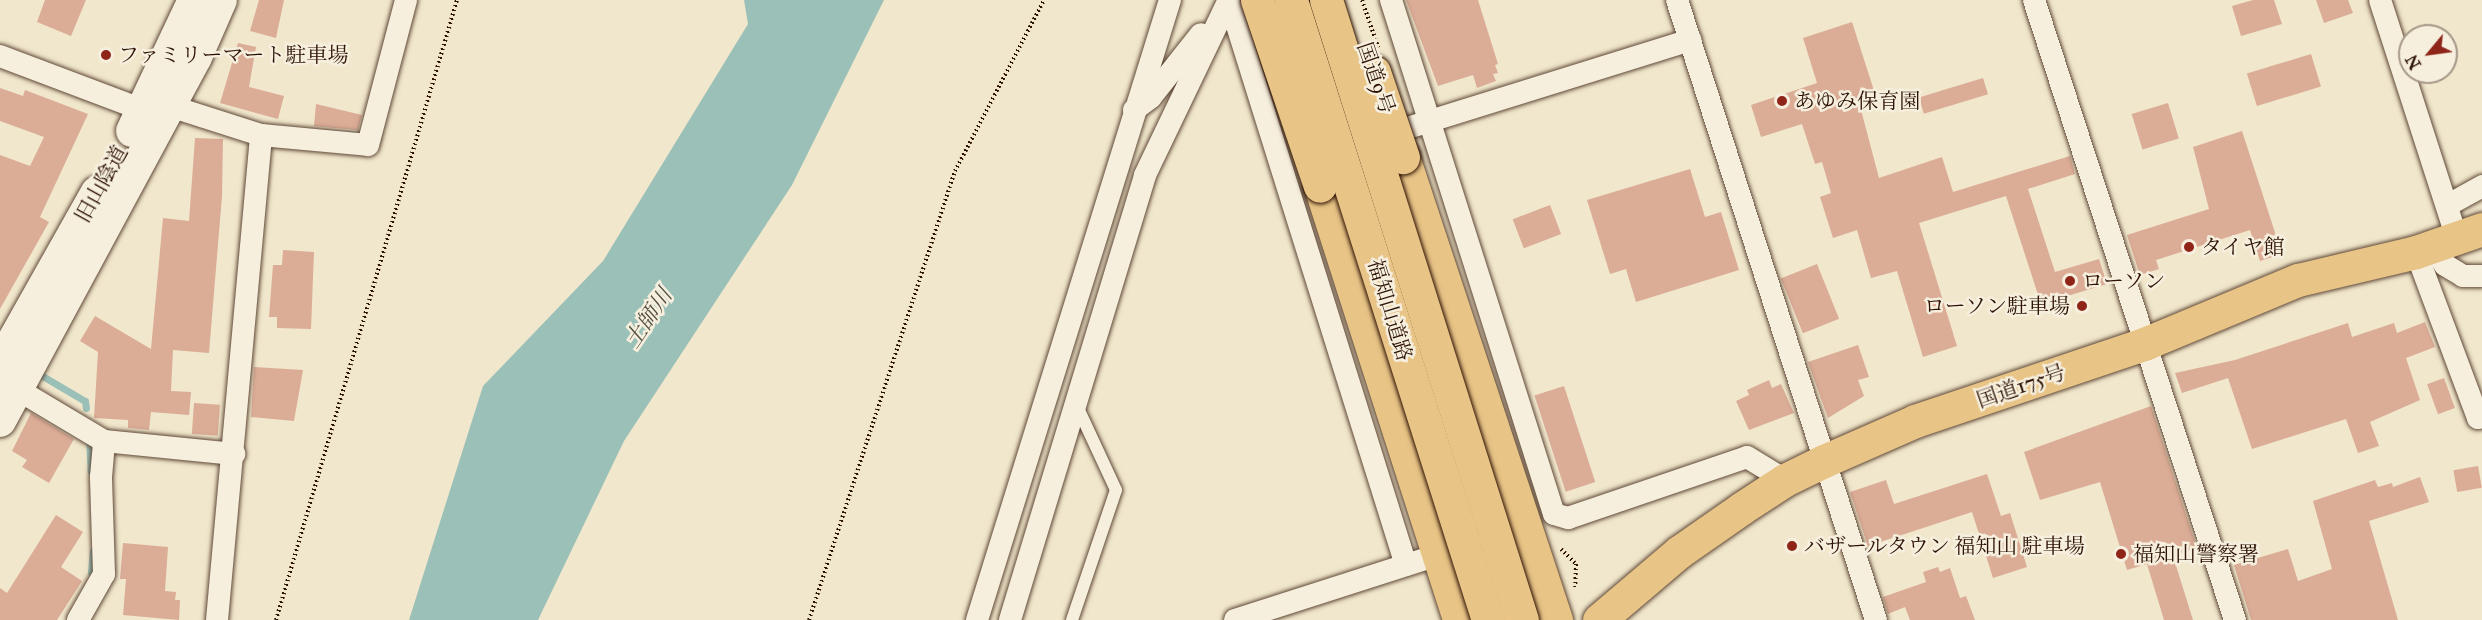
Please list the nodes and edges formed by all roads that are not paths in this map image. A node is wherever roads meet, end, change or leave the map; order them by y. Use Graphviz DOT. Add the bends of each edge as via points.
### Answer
graph roads {
  1 [pos="194,0"];
  2 [pos="222,0"];
  3 [pos="406,0"];
  4 [pos="1170,0"];
  5 [pos="1229,0"];
  6 [pos="1257,0"];
  7 [pos="1291,0"];
  8 [pos="1326,0"];
  9 [pos="1348,0"];
  10 [pos="1391,0"];
  11 [pos="1677,0"];
  12 [pos="2034,0"];
  13 [pos="2380,0"];
  14 [pos="1690,40"];
  15 [pos="0,56"];
  16 [pos="156,108"];
  17 [pos="1133,111"];
  18 [pos="1430,121"];
  19 [pos="261,135"];
  20 [pos="1281,168"];
  21 [pos="2482,186"];
  22 [pos="2450,204"];
  23 [pos="2447,241"];
  24 [pos="2482,276"];
  25 [pos="2144,344"];
  26 [pos="0,364"];
  27 [pos="9,384"];
  28 [pos="1075,402"];
  29 [pos="0,421"];
  30 [pos="2481,421"];
  31 [pos="104,441"];
  32 [pos="234,454"];
  33 [pos="1824,461"];
  34 [pos="1785,480"];
  35 [pos="1437,555"];
  36 [pos="1406,565"];
  37 [pos="78,620"];
  38 [pos="217,620"];
  39 [pos="977,620"];
  40 [pos="1010,620"];
  41 [pos="1072,620"];
  42 [pos="1235,620"];
  43 [pos="1460,620"];
  44 [pos="1488,620"];
  45 [pos="1522,620"];
  46 [pos="1556,620"];
  47 [pos="1599,620"];
  48 [pos="1876,620"];
  49 [pos="2235,620"];
  1 -- 16 [label="street, 旧山陰道"];
  2 -- 16 [label="street"];
  3 -- 19 [label="street" via="368,145"];
  4 -- 17 [label="street"];
  5 -- 17 [label="street" via="1151,98"];
  5 -- 20 [label="street"];
  5 -- 28 [label="street" via="1145,176"];
  6 -- 35 [label="highway, bridge"];
  7 -- 44 [label="highway, 福知山道路, bridge"];
  8 -- 45 [label="highway, 福知山道路, bridge"];
  9 -- 46 [label="highway, 国道9号, bridge"];
  10 -- 18 [label="street"];
  11 -- 14 [label="street"];
  12 -- 25 [label="street"];
  13 -- 22 [label="street"];
  14 -- 18 [label="street"];
  14 -- 33 [label="street"];
  15 -- 16 [label="street"];
  16 -- 19 [label="street"];
  16 -- 26 [label="street, 旧山陰道"];
  16 -- 27 [label="street"];
  17 -- 39 [label="street"];
  18 -- 20 [label="street"];
  18 -- 34 [label="street" via="1554,514 1568,518 1747,457"];
  19 -- 32 [label="street"];
  20 -- 36 [label="street"];
  21 -- 22 [label="street"];
  22 -- 23 [label="street"];
  23 -- 24 [label="street" via="2445,265 2463,276"];
  23 -- 25 [label="highway, 国道175号" via="2298,280"];
  23 -- 30 [label="street"];
  25 -- 33 [label="highway, 国道175号" via="1915,422"];
  25 -- 49 [label="street"];
  27 -- 29 [label="street"];
  27 -- 31 [label="street"];
  28 -- 40 [label="street"];
  28 -- 41 [label="lane" via="1116,490"];
  31 -- 32 [label="street"];
  31 -- 37 [label="street" via="104,574"];
  32 -- 38 [label="street"];
  33 -- 34 [label="highway, 国道175号"];
  33 -- 48 [label="street"];
  34 -- 47 [label="highway, 国道175号" via="1679,552"];
  35 -- 36 [label="street"];
  35 -- 43 [label="highway"];
  36 -- 42 [label="street"];
}
